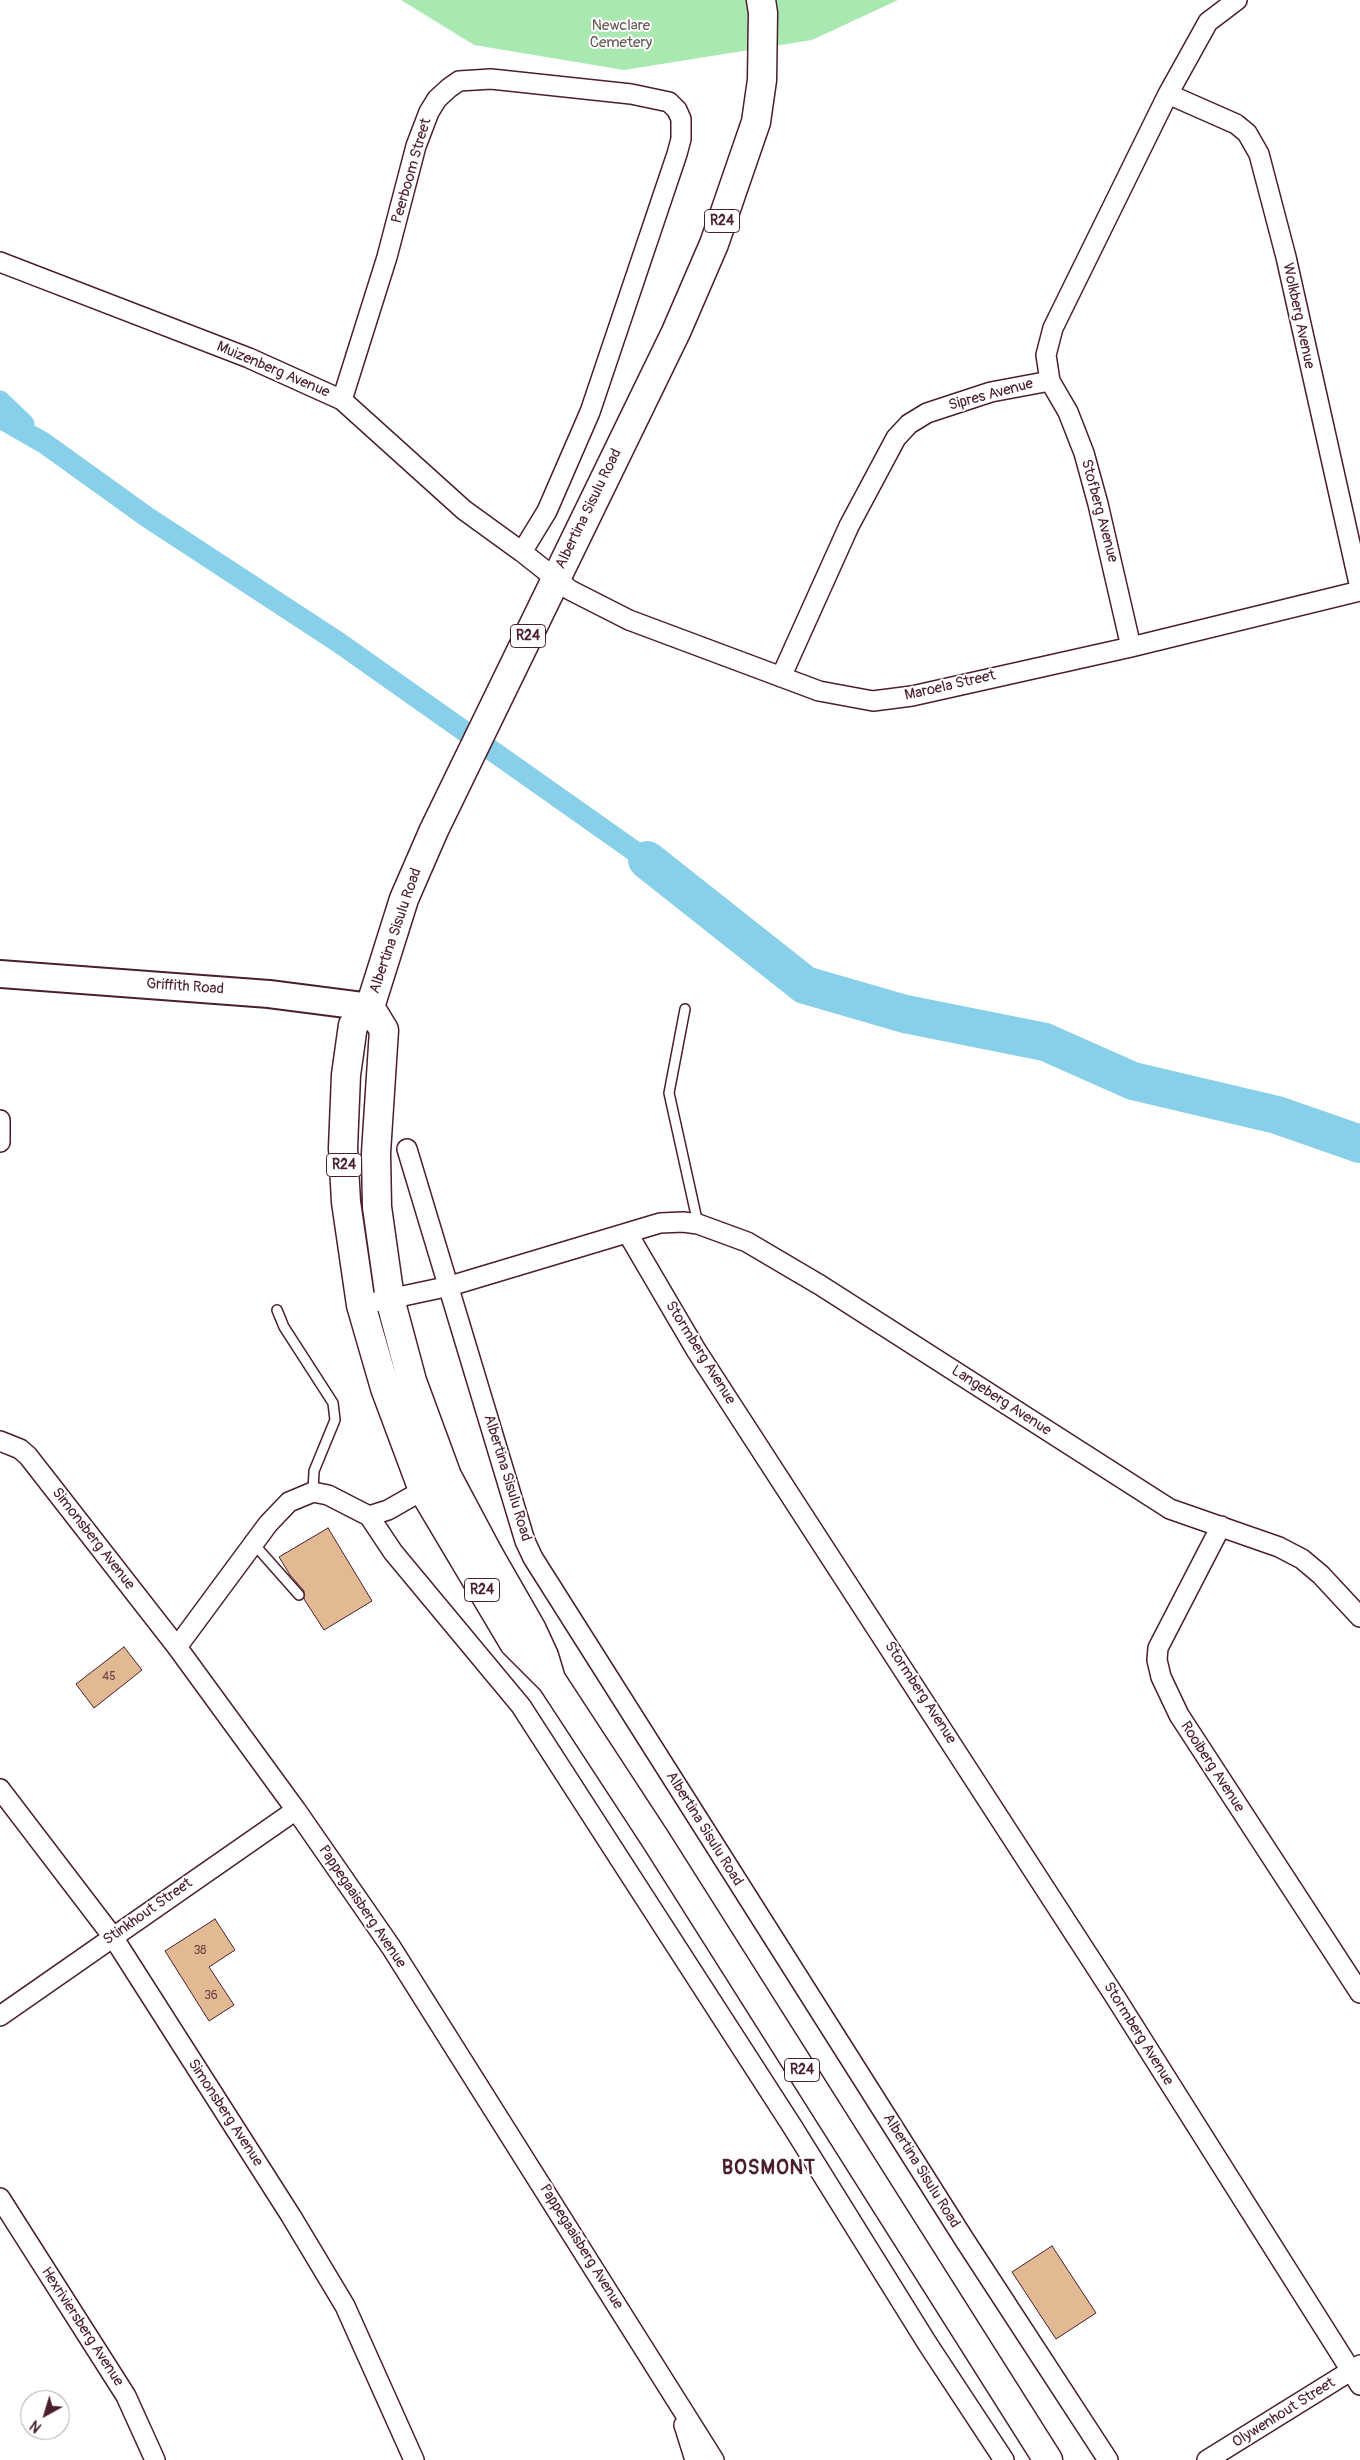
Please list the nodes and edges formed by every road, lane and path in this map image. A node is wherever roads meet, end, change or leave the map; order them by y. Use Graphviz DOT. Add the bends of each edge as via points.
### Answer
graph roads {
  1 [pos="761,0"];
  2 [pos="1237,0"];
  3 [pos="1168,94"];
  4 [pos="0,262"];
  5 [pos="1050,381"];
  6 [pos="342,400"];
  7 [pos="522,552"];
  8 [pos="555,579"];
  9 [pos="1360,590"];
  10 [pos="1131,647"];
  11 [pos="781,678"];
  12 [pos="0,974"];
  13 [pos="370,1007"];
  14 [pos="685,1009"];
  15 [pos="0,1120"];
  16 [pos="0,1142"];
  17 [pos="407,1149"];
  18 [pos="698,1224"];
  19 [pos="628,1234"];
  20 [pos="450,1286"];
  21 [pos="390,1298"];
  22 [pos="361,1305"];
  23 [pos="277,1310"];
  24 [pos="0,1442"];
  25 [pos="447,1476"];
  26 [pos="423,1490"];
  27 [pos="313,1492"];
  28 [pos="369,1516"];
  29 [pos="1221,1526"];
  30 [pos="253,1543"];
  31 [pos="299,1595"];
  32 [pos="1360,1617"];
  33 [pos="177,1647"];
  34 [pos="552,1681"];
  35 [pos="0,1789"];
  36 [pos="296,1810"];
  37 [pos="112,1937"];
  38 [pos="1360,1993"];
  39 [pos="2,2010"];
  40 [pos="0,2198"];
  41 [pos="1357,2373"];
  42 [pos="678,2404"];
  43 [pos="155,2460"];
  44 [pos="414,2460"];
  45 [pos="695,2460"];
  46 [pos="714,2460"];
  47 [pos="1004,2460"];
  48 [pos="1048,2460"];
  49 [pos="1108,2460"];
  50 [pos="1208,2460"];
  1 -- 8 [label="main road, Albertina Sisulu Road / R24" via="762,80 756,122 744,162 714,244 676,332"];
  2 -- 3 [label="street, Sipres Avenue" via="1208,22"];
  3 -- 5 [label="street, Sipres Avenue" via="1053,328 1046,355"];
  3 -- 9 [label="street, Wolkberg Avenue" via="1236,124 1247,133 1259,154 1286,257"];
  4 -- 6 [label="street, Muizenberg Avenue" via="249,358"];
  5 -- 10 [label="street, Stofberg Avenue" via="1068,412 1084,453"];
  5 -- 11 [label="street, Sipres Avenue" via="991,392 927,413 909,424 896,438 849,526"];
  6 -- 7 [label="street, Muizenberg Avenue" via="464,510"];
  6 -- 7 [label="street, Peerboom Street" via="387,257 416,146 437,99 449,88 459,81 491,79 658,98 669,102 681,118 681,139 614,346 547,511"];
  7 -- 8 [label="street, Muizenberg Avenue"];
  8 -- 11 [label="street, Maroela Street" via="596,605 629,620"];
  8 -- 13 [label="main road, Albertina Sisulu Road / R24" via="404,899"];
  9 -- 10 [label="street, Maroela Street"];
  10 -- 11 [label="street, Maroela Street" via="912,696 873,701 819,691"];
  12 -- 13 [label="street, Griffith Road" via="269,994"];
  13 -- 21 [label="main road, Albertina Sisulu Road / R24" via="384,1030 376,1153 377,1207"];
  13 -- 22 [label="main road, Albertina Sisulu Road / R24" via="353,1025 346,1075 343,1148 346,1202"];
  14 -- 18 [label="lane" via="669,1093"];
  15 -- 16 [label="street"];
  17 -- 20 [label="street, Albertina Sisulu Road"];
  18 -- 19 [label="street, Langeberg Avenue" via="660,1223"];
  18 -- 29 [label="street, Langeberg Avenue" via="747,1242 820,1285 1155,1500"];
  19 -- 20 [label="street"];
  19 -- 41 [label="street, Stormberg Avenue" via="696,1350"];
  20 -- 21 [label="street"];
  20 -- 49 [label="street, Albertina Sisulu Road" via="525,1541 533,1558"];
  21 -- 22 [label="street"];
  21 -- 25 [label="main road, Albertina Sisulu Road / R24" via="412,1381"];
  22 -- 26 [label="main road, Albertina Sisulu Road / R24" via="385,1388"];
  23 -- 27 [label="lane" via="284,1327 333,1403 335,1420 314,1472"];
  24 -- 33 [label="street, Simonsberg Avenue" via="20,1449 28,1456"];
  25 -- 26 [label="street"];
  25 -- 34 [label="main road, Albertina Sisulu Road / R24" via="532,1630"];
  26 -- 28 [label="street" via="388,1510"];
  26 -- 34 [label="main road, Albertina Sisulu Road / R24" via="514,1643"];
  27 -- 28 [label="street" via="328,1495"];
  27 -- 30 [label="street" via="282,1506"];
  28 -- 47 [label="street" via="393,1552 521,1706"];
  29 -- 32 [label="street, Langeberg Avenue" via="1280,1547 1302,1559"];
  29 -- 38 [label="street, Rooiberg Avenue" via="1158,1648 1161,1677 1179,1715"];
  30 -- 31 [label="lane"];
  30 -- 33 [label="street"];
  33 -- 36 [label="street, Pappegaaisberg Avenue"];
  34 -- 48 [label="main road, Albertina Sisulu Road / R24" via="662,1849"];
  35 -- 37 [label="street, Simonsberg Avenue"];
  36 -- 37 [label="street, Stinkhout Street"];
  36 -- 42 [label="street, Pappegaaisberg Avenue" via="391,1947"];
  37 -- 39 [label="street, Stinkhout Street"];
  37 -- 44 [label="street, Simonsberg Avenue" via="341,2298"];
  40 -- 43 [label="street, Hexriviersberg Avenue" via="126,2396"];
  41 -- 50 [label="street, Olywenhout Street"];
  42 -- 45 [label="street, Pappegaaisberg Avenue"];
  42 -- 46 [label="street, Pappegaaisberg Avenue"];
}
